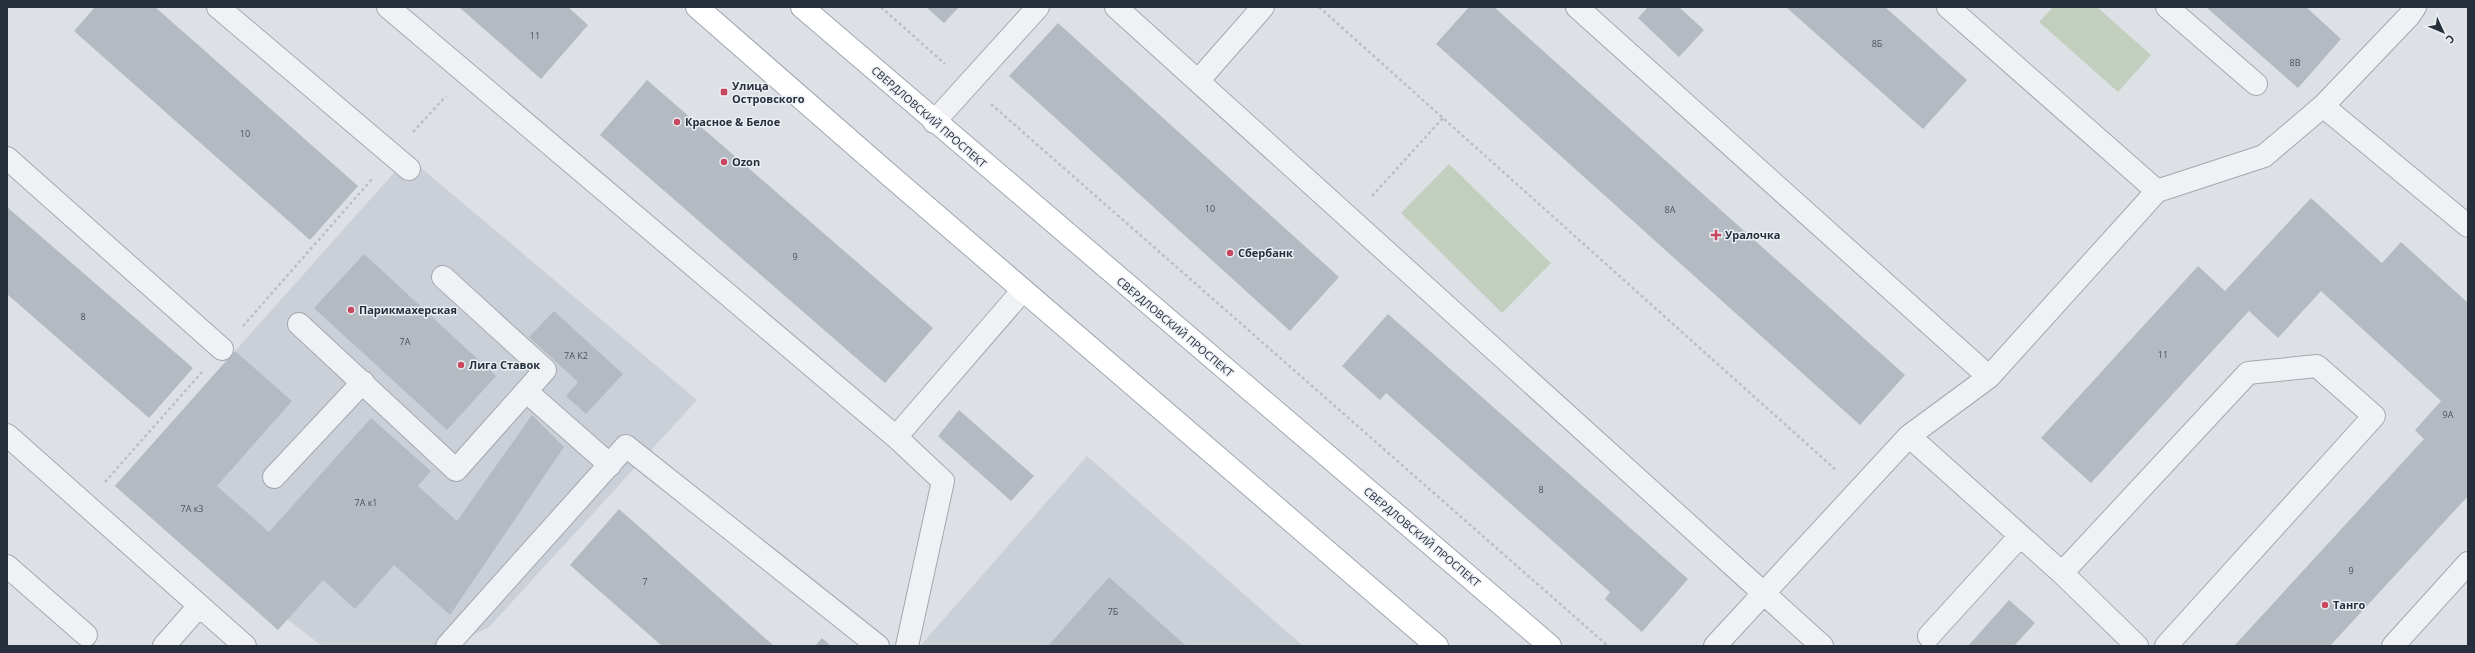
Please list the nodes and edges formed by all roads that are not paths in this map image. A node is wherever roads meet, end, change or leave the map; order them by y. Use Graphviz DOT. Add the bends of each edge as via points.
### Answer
graph roads {
  1 [pos="218,7"];
  2 [pos="388,7"];
  3 [pos="697,7"];
  4 [pos="802,7"];
  5 [pos="1038,7"];
  6 [pos="1116,7"];
  7 [pos="1263,7"];
  8 [pos="1577,7"];
  9 [pos="1948,7"];
  10 [pos="2167,7"];
  11 [pos="2408,10"];
  12 [pos="1198,81"];
  13 [pos="2256,84"];
  14 [pos="2323,106"];
  15 [pos="934,122"];
  16 [pos="7,158"];
  17 [pos="401,162"];
  18 [pos="2157,191"];
  19 [pos="2468,226"];
  20 [pos="443,277"];
  21 [pos="1023,290"];
  22 [pos="299,324"];
  23 [pos="222,349"];
  24 [pos="1988,377"];
  25 [pos="363,382"];
  26 [pos="527,392"];
  27 [pos="7,435"];
  28 [pos="1909,436"];
  29 [pos="896,437"];
  30 [pos="610,465"];
  31 [pos="274,477"];
  32 [pos="2020,536"];
  33 [pos="2468,563"];
  34 [pos="7,566"];
  35 [pos="2062,573"];
  36 [pos="1764,593"];
  37 [pos="199,606"];
  38 [pos="86,635"];
  39 [pos="1929,636"];
  40 [pos="164,646"];
  41 [pos="245,646"];
  42 [pos="447,646"];
  43 [pos="878,646"];
  44 [pos="907,646"];
  45 [pos="1437,646"];
  46 [pos="1550,646"];
  47 [pos="1715,646"];
  48 [pos="1822,646"];
  49 [pos="2137,646"];
  50 [pos="2166,646"];
  51 [pos="2393,646"];
  1 -- 17 [label="lane"];
  2 -- 29 [label="lane"];
  3 -- 21 [label="main road"];
  4 -- 15 [label="main road, СВЕРДЛОВСКИЙ ПРОСПЕКТ"];
  5 -- 15 [label="lane"];
  6 -- 12 [label="lane"];
  7 -- 12 [label="lane"];
  8 -- 24 [label="lane"];
  9 -- 18 [label="lane"];
  10 -- 13 [label="lane"];
  11 -- 14 [label="lane"];
  12 -- 36 [label="lane"];
  14 -- 18 [label="lane" via="2264,156"];
  14 -- 19 [label="lane"];
  15 -- 46 [label="main road, СВЕРДЛОВСКИЙ ПРОСПЕКТ"];
  16 -- 23 [label="lane"];
  18 -- 24 [label="lane"];
  20 -- 26 [label="lane" via="545,370"];
  21 -- 29 [label="lane"];
  21 -- 45 [label="main road"];
  22 -- 25 [label="lane"];
  24 -- 28 [label="lane"];
  25 -- 26 [label="lane" via="456,470"];
  25 -- 31 [label="lane"];
  26 -- 30 [label="lane"];
  27 -- 37 [label="lane"];
  28 -- 32 [label="lane"];
  28 -- 36 [label="lane"];
  29 -- 44 [label="lane" via="943,481"];
  30 -- 42 [label="lane"];
  30 -- 43 [label="lane" via="626,446"];
  32 -- 35 [label="lane"];
  32 -- 39 [label="lane"];
  33 -- 51 [label="lane"];
  34 -- 38 [label="lane"];
  35 -- 49 [label="lane"];
  35 -- 50 [label="lane" via="2248,373 2317,366 2374,416"];
  36 -- 47 [label="lane"];
  36 -- 48 [label="lane"];
  37 -- 40 [label="lane"];
  37 -- 41 [label="lane"];
}
